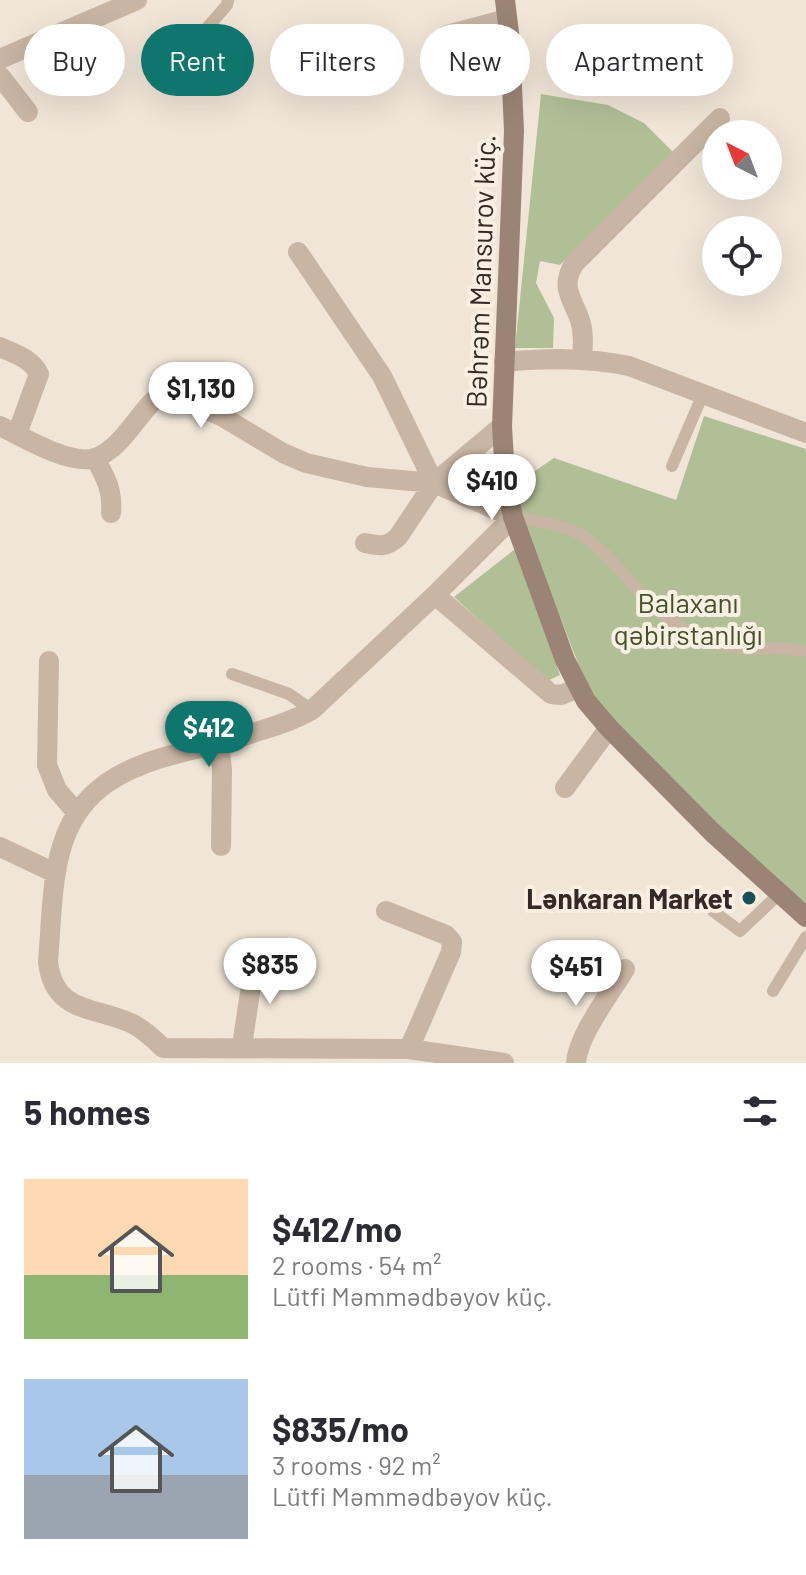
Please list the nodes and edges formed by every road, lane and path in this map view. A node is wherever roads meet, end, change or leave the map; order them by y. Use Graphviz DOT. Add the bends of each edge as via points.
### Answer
graph roads {
  1 [pos="137,0"];
  2 [pos="228,0"];
  3 [pos="506,10"];
  4 [pos="210,24"];
  5 [pos="473,24"];
  6 [pos="0,59"];
  7 [pos="0,76"];
  8 [pos="28,112"];
  9 [pos="720,118"];
  10 [pos="298,252"];
  11 [pos="0,347"];
  12 [pos="582,359"];
  13 [pos="504,362"];
  14 [pos="703,394"];
  15 [pos="502,426"];
  16 [pos="8,430"];
  17 [pos="806,433"];
  18 [pos="95,458"];
  19 [pos="672,466"];
  20 [pos="434,483"];
  21 [pos="111,513"];
  22 [pos="513,517"];
  23 [pos="365,543"];
  24 [pos="435,595"];
  25 [pos="806,651"];
  26 [pos="49,661"];
  27 [pos="232,674"];
  28 [pos="578,688"];
  29 [pos="312,710"];
  30 [pos="609,728"];
  31 [pos="219,744"];
  32 [pos="565,788"];
  33 [pos="76,812"];
  34 [pos="221,846"];
  35 [pos="0,847"];
  36 [pos="55,873"];
  37 [pos="779,894"];
  38 [pos="386,911"];
  39 [pos="713,911"];
  40 [pos="806,917"];
  41 [pos="806,937"];
  42 [pos="255,959"];
  43 [pos="625,969"];
  44 [pos="773,991"];
  45 [pos="242,1046"];
  46 [pos="409,1049"];
  47 [pos="165,1055"];
  48 [pos="378,1055"];
  49 [pos="504,1063"];
  50 [pos="576,1063"];
  1 -- 6 [label="street"];
  2 -- 4 [label="lane"];
  3 -- 5 [label="street"];
  3 -- 13 [label="street, Bəhrəm Mansurov küç." via="514,131"];
  7 -- 8 [label="street"];
  9 -- 12 [label="street" via="567,275 584,339"];
  10 -- 20 [label="street" via="382,376"];
  11 -- 16 [label="street" via="25,358 39,374"];
  12 -- 13 [label="street"];
  12 -- 14 [label="street" via="629,366"];
  13 -- 15 [label="street, Bəhrəm Mansurov küç."];
  14 -- 17 [label="street"];
  14 -- 19 [label="lane"];
  15 -- 20 [label="street"];
  15 -- 22 [label="street, Bəhrəm Mansurov küç."];
  16 -- 18 [label="street" via="62,455"];
  18 -- 20 [label="street" via="126,434 151,402 170,394 306,463 367,477"];
  18 -- 21 [label="street" via="109,482"];
  20 -- 22 [label="street"];
  20 -- 23 [label="street" via="391,543"];
  22 -- 24 [label="street"];
  22 -- 25 [label="lane" via="583,536 683,628 725,646"];
  22 -- 28 [label="street, Bəhrəm Mansurov küç."];
  24 -- 28 [label="street" via="551,694"];
  24 -- 29 [label="street"];
  26 -- 33 [label="street" via="47,765 57,790"];
  27 -- 29 [label="lane" via="289,694"];
  28 -- 30 [label="street, Bəhrəm Mansurov küç."];
  29 -- 31 [label="street"];
  30 -- 32 [label="street"];
  30 -- 37 [label="street, Bəhrəm Mansurov küç."];
  31 -- 33 [label="street" via="126,771 108,780"];
  31 -- 34 [label="street"];
  33 -- 36 [label="street"];
  35 -- 36 [label="street"];
  36 -- 47 [label="street" via="48,962 54,987 71,1003 132,1024"];
  37 -- 39 [label="lane" via="740,931"];
  37 -- 40 [label="street, Bəhrəm Mansurov küç."];
  38 -- 46 [label="street" via="452,942"];
  41 -- 44 [label="lane"];
  42 -- 45 [label="street"];
  43 -- 50 [label="street" via="586,1033"];
  45 -- 47 [label="street"];
  45 -- 48 [label="street"];
  46 -- 48 [label="street"];
  46 -- 49 [label="street"];
}
